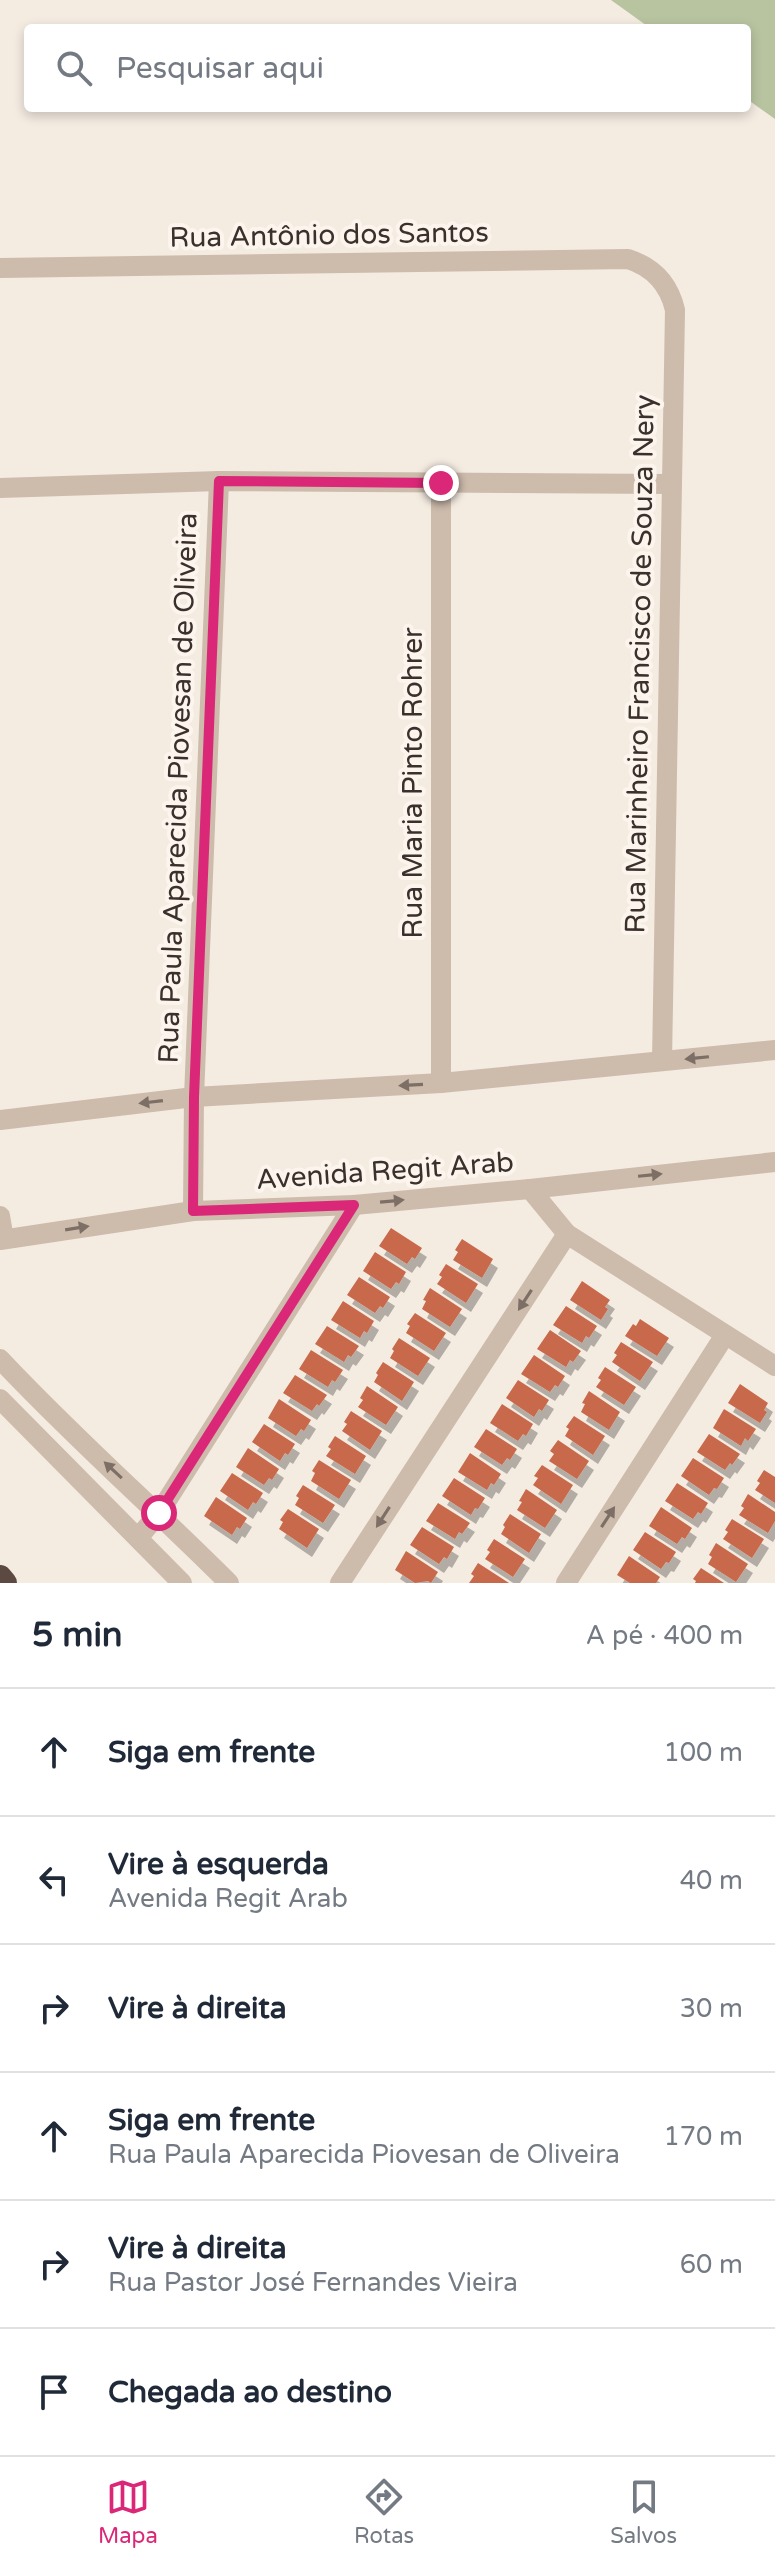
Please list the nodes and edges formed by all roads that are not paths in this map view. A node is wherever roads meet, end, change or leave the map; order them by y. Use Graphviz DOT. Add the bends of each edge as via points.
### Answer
graph roads {
  1 [pos="0,268"];
  2 [pos="655,274"];
  3 [pos="219,481"];
  4 [pos="441,483"];
  5 [pos="672,484"];
  6 [pos="0,488"];
  7 [pos="775,1050"];
  8 [pos="662,1061"];
  9 [pos="441,1083"];
  10 [pos="194,1097"];
  11 [pos="0,1120"];
  12 [pos="775,1162"];
  13 [pos="530,1189"];
  14 [pos="354,1205"];
  15 [pos="193,1211"];
  16 [pos="0,1216"];
  17 [pos="567,1234"];
  18 [pos="2,1239"];
  19 [pos="725,1335"];
  20 [pos="0,1359"];
  21 [pos="775,1366"];
  22 [pos="0,1399"];
  23 [pos="159,1513"];
  24 [pos="138,1538"];
  25 [pos="0,1577"];
  26 [pos="5,1583"];
  27 [pos="182,1583"];
  28 [pos="229,1583"];
  29 [pos="340,1583"];
  30 [pos="566,1583"];
  1 -- 2 [label="street, Rua Antônio dos Santos" via="628,259"];
  2 -- 5 [label="street, Rua Marinheiro Francisco de Souza Nery" via="675,310"];
  3 -- 4 [label="street"];
  3 -- 6 [label="street"];
  3 -- 10 [label="street, Rua Paula Aparecida Piovesan de Oliveira"];
  4 -- 5 [label="street"];
  4 -- 9 [label="street, Rua Maria Pinto Rohrer"];
  5 -- 8 [label="street, Rua Marinheiro Francisco de Souza Nery"];
  7 -- 8 [label="street, one-way"];
  8 -- 9 [label="street"];
  9 -- 10 [label="street, one-way"];
  10 -- 11 [label="street, one-way"];
  10 -- 15 [label="street, Rua Paula Aparecida Piovesan de Oliveira"];
  13 -- 12 [label="street, Avenida Regit Arab, one-way"];
  14 -- 13 [label="street, Avenida Regit Arab, one-way"];
  13 -- 17 [label="street"];
  14 -- 15 [label="street, Avenida Regit Arab"];
  14 -- 23 [label="street"];
  18 -- 15 [label="street, Avenida Regit Arab, one-way"];
  16 -- 18 [label="street"];
  17 -- 19 [label="street"];
  17 -- 29 [label="street, one-way"];
  19 -- 21 [label="street"];
  30 -- 19 [label="street, one-way"];
  23 -- 20 [label="street, one-way"];
  22 -- 24 [label="street"];
  23 -- 24 [label="street"];
  23 -- 28 [label="street"];
  24 -- 27 [label="street"];
  25 -- 26 [label="highway"];
}
